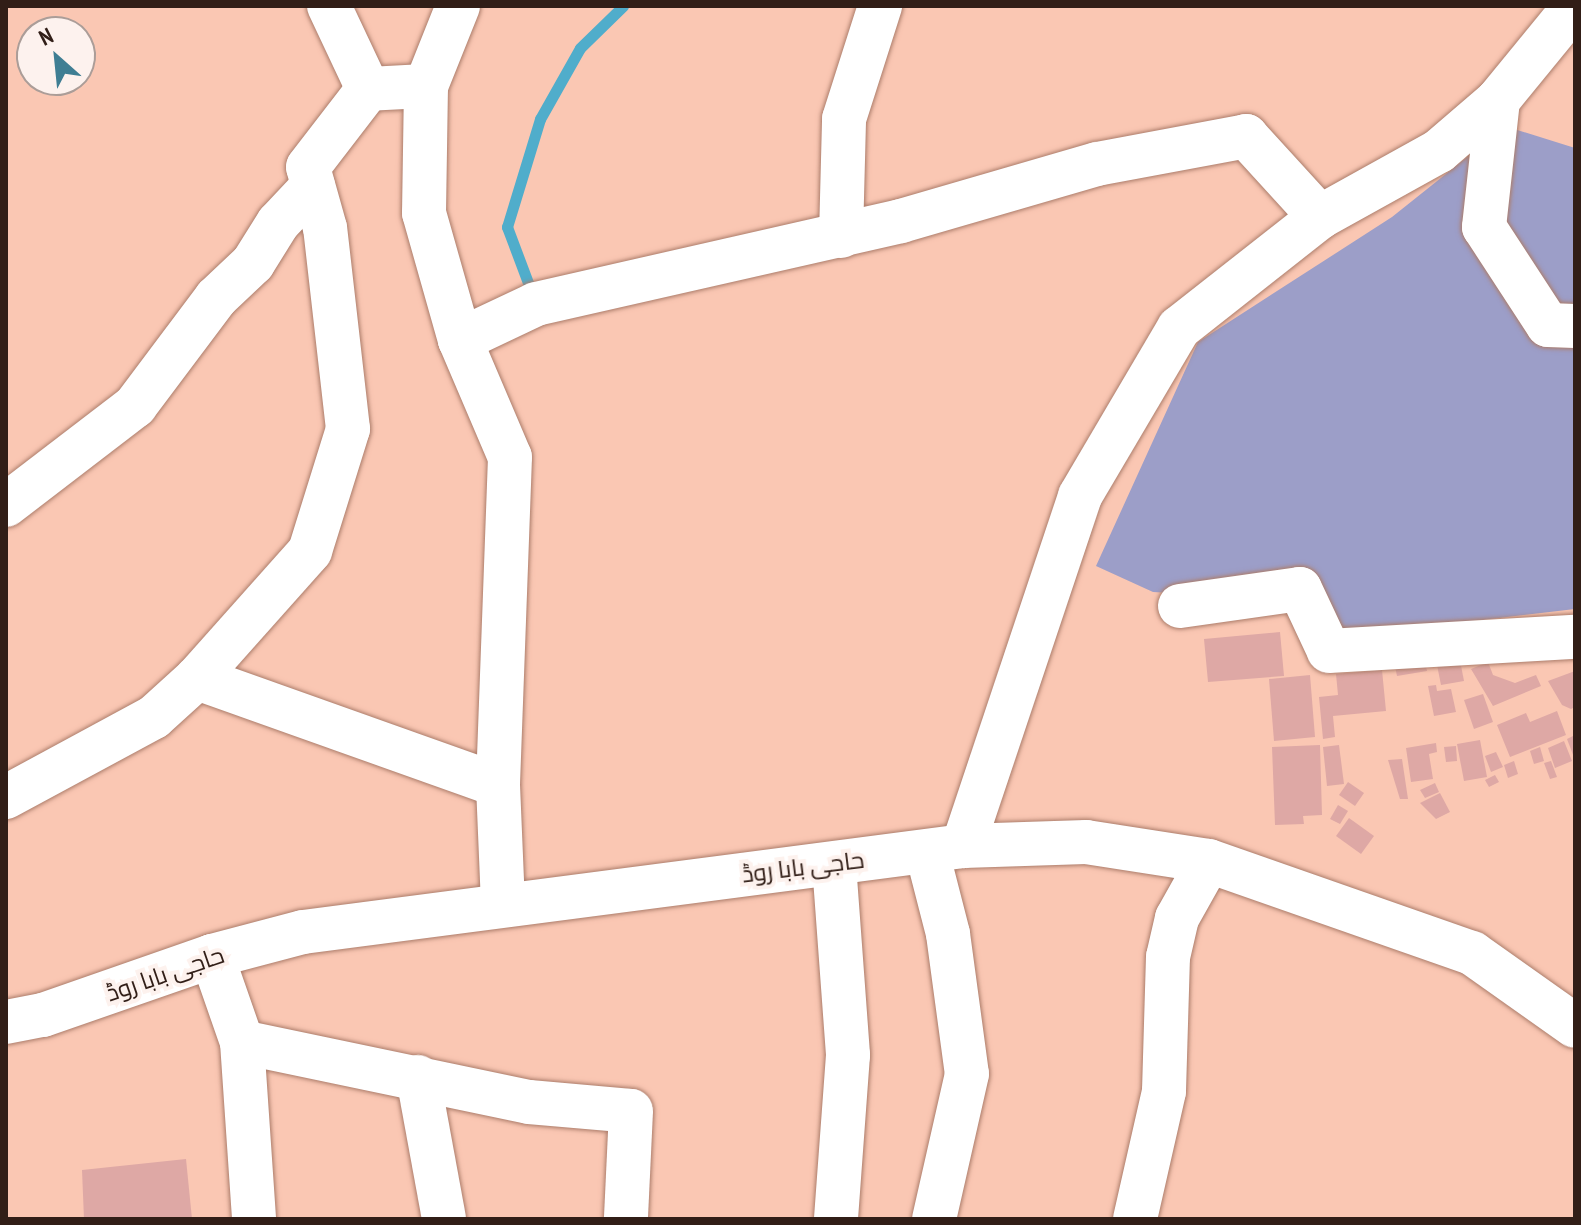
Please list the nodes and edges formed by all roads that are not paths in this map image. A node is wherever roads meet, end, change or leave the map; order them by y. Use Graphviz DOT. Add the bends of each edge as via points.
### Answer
graph roads {
  1 [pos="329,6"];
  2 [pos="458,6"];
  3 [pos="880,6"];
  4 [pos="1575,6"];
  5 [pos="426,86"];
  6 [pos="368,89"];
  7 [pos="1498,100"];
  8 [pos="313,186"];
  9 [pos="1320,217"];
  10 [pos="841,236"];
  11 [pos="1575,326"];
  12 [pos="460,340"];
  13 [pos="6,505"];
  14 [pos="1180,606"];
  15 [pos="1575,637"];
  16 [pos="197,678"];
  17 [pos="498,785"];
  18 [pos="6,797"];
  19 [pos="945,849"];
  20 [pos="1209,861"];
  21 [pos="834,864"];
  22 [pos="503,902"];
  23 [pos="212,956"];
  24 [pos="1568,1014"];
  25 [pos="6,1022"];
  26 [pos="242,1042"];
  27 [pos="418,1077"];
  28 [pos="254,1219"];
  29 [pos="444,1219"];
  30 [pos="626,1219"];
  31 [pos="836,1219"];
  32 [pos="934,1219"];
  33 [pos="1135,1219"];
  1 -- 6 [label="street"];
  2 -- 5 [label="street"];
  3 -- 10 [label="street" via="844,119"];
  4 -- 7 [label="street"];
  5 -- 6 [label="street"];
  5 -- 12 [label="street" via="424,213"];
  6 -- 8 [label="street" via="308,167"];
  7 -- 9 [label="street" via="1439,151"];
  7 -- 11 [label="street" via="1484,227 1548,325"];
  8 -- 13 [label="street" via="278,223 253,263 216,298 135,406"];
  8 -- 16 [label="street" via="325,228 348,429 310,551"];
  9 -- 10 [label="street" via="1246,136 1097,164"];
  9 -- 19 [label="street" via="1179,328 1080,496"];
  10 -- 12 [label="street" via="536,304"];
  12 -- 17 [label="street" via="510,457"];
  14 -- 15 [label="street" via="1300,589 1329,651"];
  16 -- 17 [label="street"];
  16 -- 18 [label="street" via="154,717"];
  17 -- 22 [label="street"];
  19 -- 20 [label="street, حاجی بابا روڈ" via="1086,842"];
  19 -- 21 [label="street, حاجی بابا روڈ"];
  19 -- 32 [label="street" via="948,934 967,1074"];
  20 -- 24 [label="street, حاجی بابا روڈ" via="1472,953"];
  20 -- 33 [label="street" via="1177,918 1168,957 1164,1091"];
  21 -- 22 [label="street, حاجی بابا روڈ"];
  21 -- 31 [label="street" via="848,1055"];
  22 -- 23 [label="street, حاجی بابا روڈ" via="303,932"];
  23 -- 25 [label="street, حاجی بابا روڈ" via="43,1015"];
  23 -- 26 [label="street"];
  26 -- 27 [label="street"];
  26 -- 28 [label="street"];
  27 -- 29 [label="street"];
  27 -- 30 [label="street" via="529,1102 631,1111"];
}
